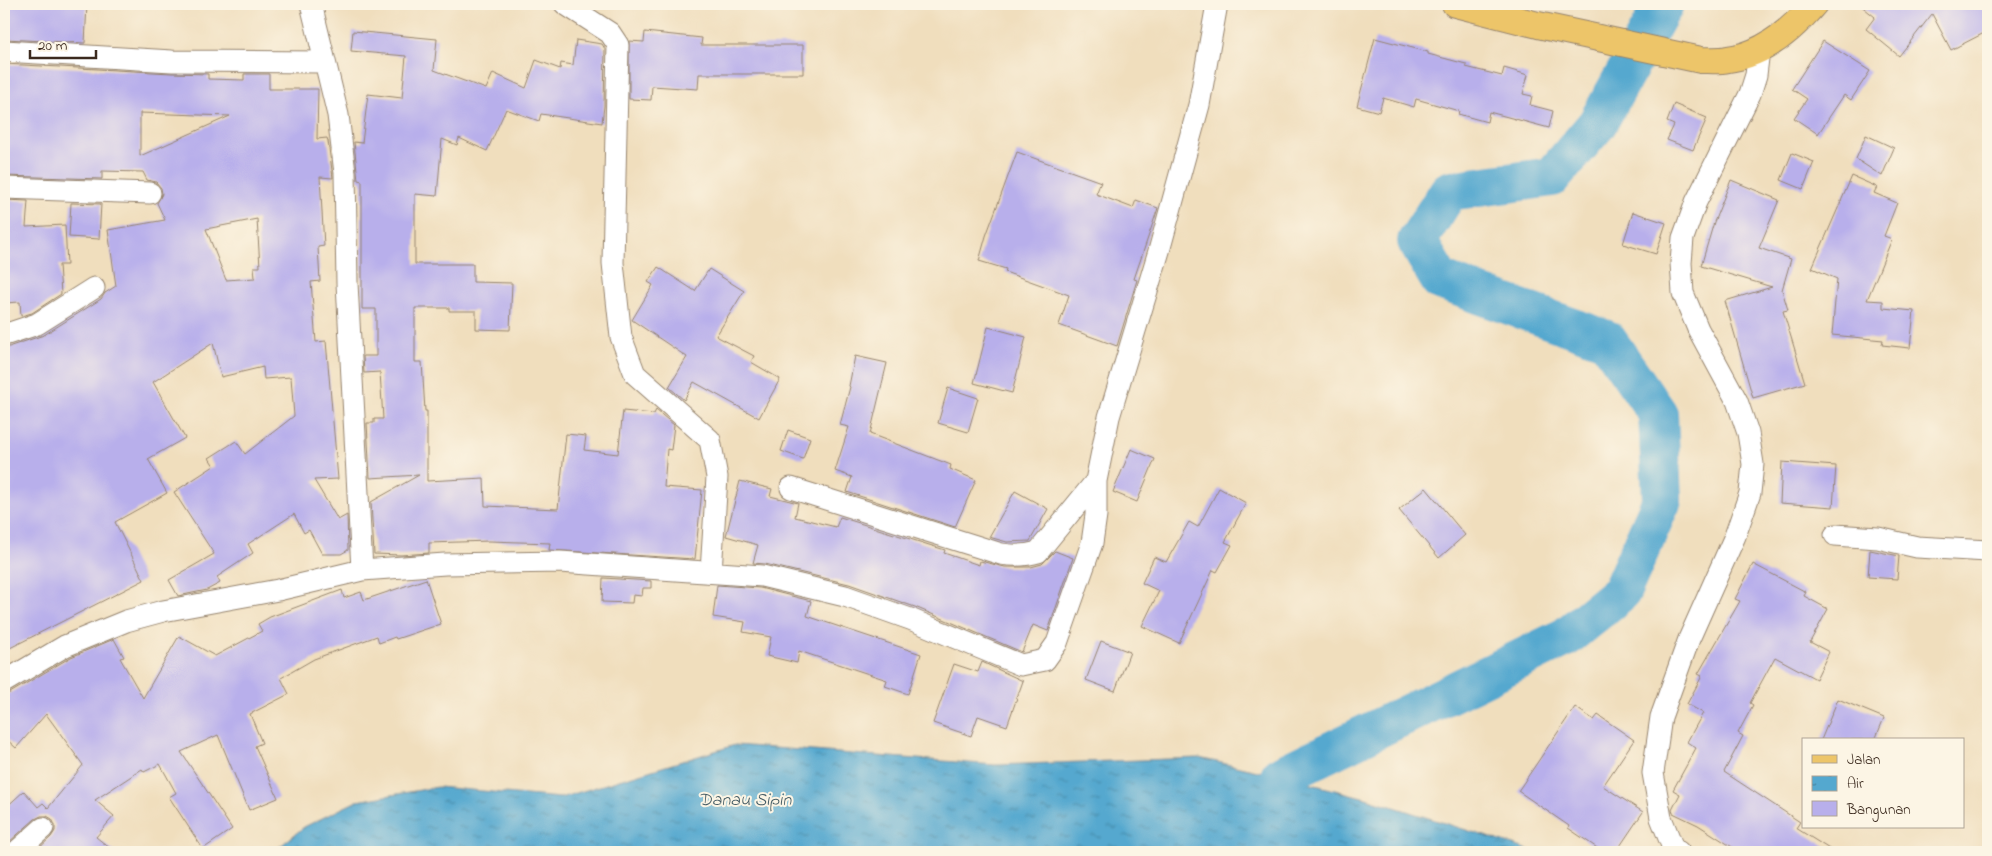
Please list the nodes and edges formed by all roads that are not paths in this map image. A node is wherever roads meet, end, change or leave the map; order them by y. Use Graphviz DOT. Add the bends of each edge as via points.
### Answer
graph roads {
  1 [pos="311,4"];
  2 [pos="565,4"];
  3 [pos="1217,4"];
  4 [pos="1455,4"];
  5 [pos="1814,4"];
  6 [pos="1501,9"];
  7 [pos="1759,50"];
  8 [pos="4,51"];
  9 [pos="325,62"];
  10 [pos="4,188"];
  11 [pos="150,192"];
  12 [pos="94,288"];
  13 [pos="4,335"];
  14 [pos="1096,481"];
  15 [pos="791,488"];
  16 [pos="1835,535"];
  17 [pos="1988,551"];
  18 [pos="362,570"];
  19 [pos="711,572"];
  20 [pos="4,682"];
  21 [pos="43,828"];
  22 [pos="16,852"];
  23 [pos="1679,852"];
  1 -- 9 [label="street"];
  2 -- 19 [label="street" via="610,33 618,45 613,263 621,337 635,374 710,440 717,477"];
  3 -- 14 [label="street" via="1200,105 1109,418"];
  4 -- 6 [label="main road"];
  5 -- 7 [label="main road" via="1780,37"];
  6 -- 7 [label="main road" via="1538,25 1701,60 1729,59"];
  7 -- 23 [label="street" via="1750,94 1696,202 1682,238 1683,294 1737,401 1748,433 1753,464 1750,493 1735,536 1689,639 1661,717 1653,773 1660,818 1673,848"];
  8 -- 9 [label="street" via="172,61"];
  9 -- 18 [label="street" via="338,115 344,173"];
  10 -- 11 [label="street"];
  12 -- 13 [label="street" via="37,324"];
  14 -- 15 [label="street" via="1038,552 1016,556"];
  14 -- 19 [label="street" via="1092,543 1057,643 1045,660 1030,664 1021,665 845,596 762,576"];
  16 -- 17 [label="street" via="1878,538 1917,547"];
  18 -- 19 [label="street" via="445,564 560,562"];
  18 -- 20 [label="street" via="126,621 65,646"];
  21 -- 22 [label="street"];
}
